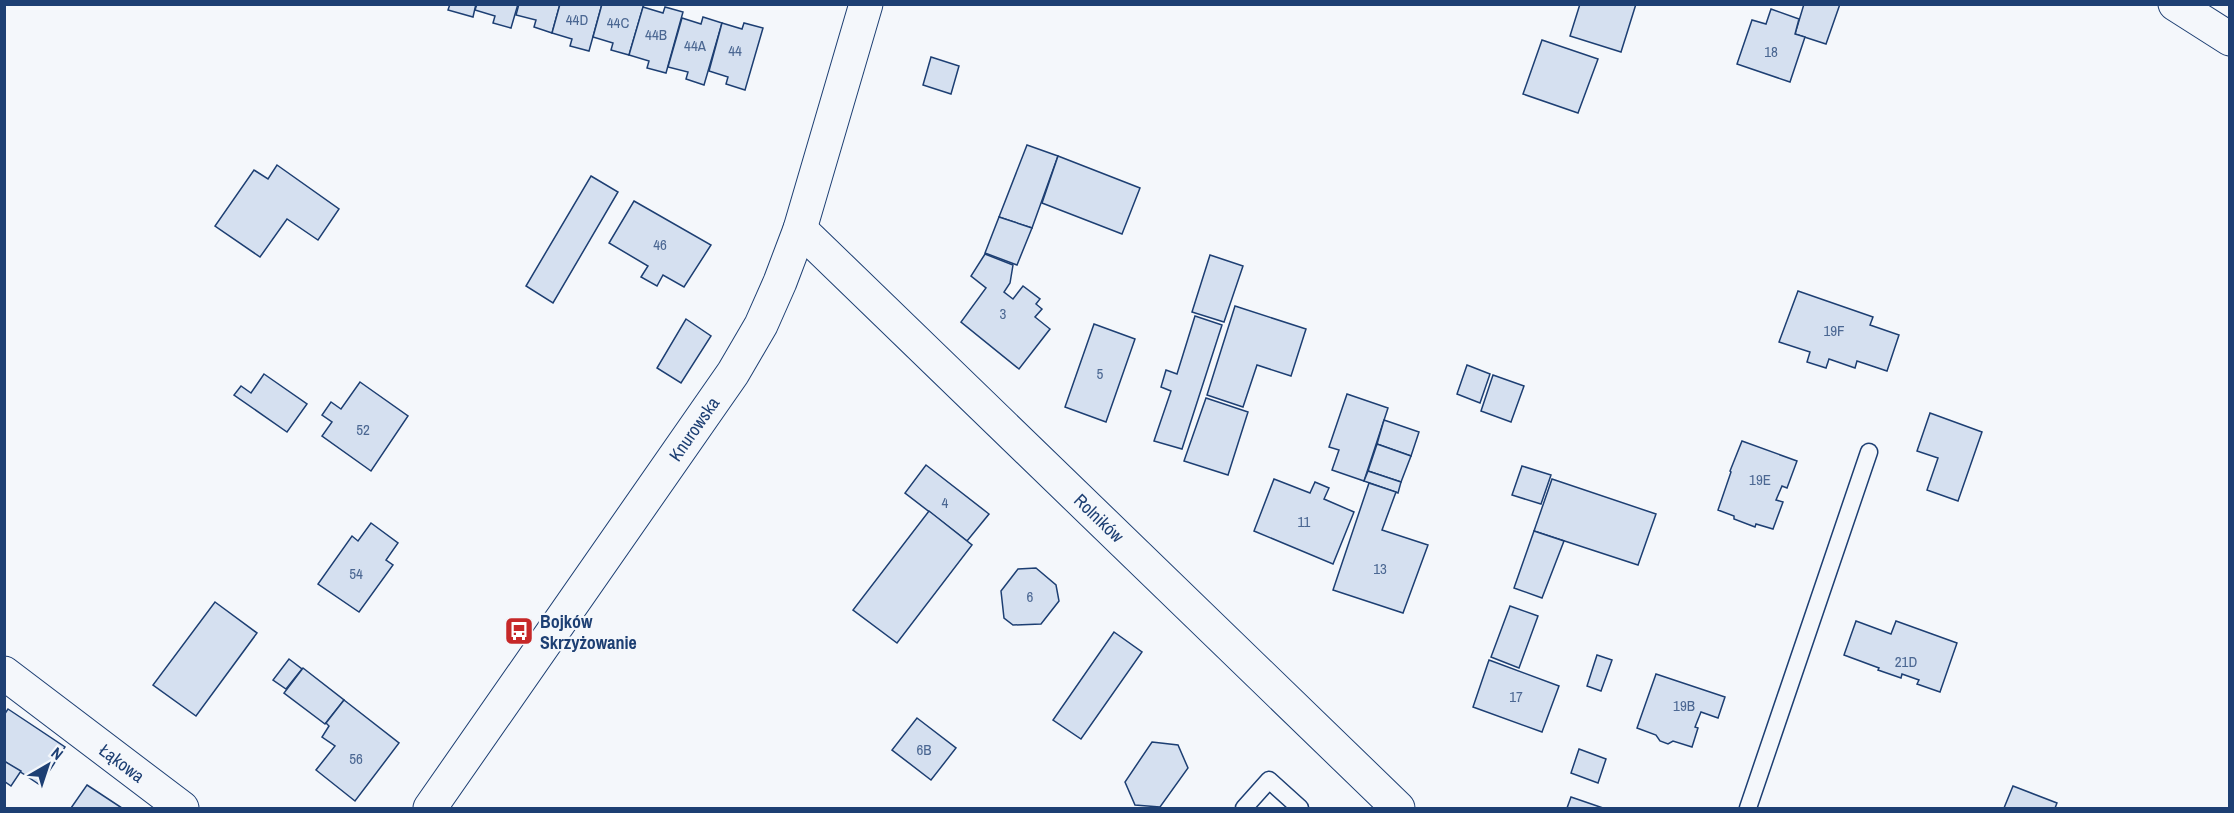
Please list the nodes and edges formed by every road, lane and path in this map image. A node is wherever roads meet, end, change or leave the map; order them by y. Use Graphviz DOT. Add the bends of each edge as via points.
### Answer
graph roads {
  1 [pos="866,4"];
  2 [pos="2175,4"];
  3 [pos="2229,39"];
  4 [pos="800,229"];
  5 [pos="1869,452"];
  6 [pos="4,673"];
  7 [pos="182,808"];
  8 [pos="430,808"];
  9 [pos="1244,808"];
  10 [pos="1300,808"];
  11 [pos="1398,808"];
  12 [pos="1748,808"];
  1 -- 4 [label="street, Knurowska"];
  2 -- 3 [label="street"];
  4 -- 8 [label="street, Knurowska" via="761,325 733,373"];
  4 -- 11 [label="street, Rolników"];
  5 -- 12 [label="lane"];
  6 -- 7 [label="street, Łąkowa"];
  9 -- 10 [label="lane" via="1269,780"];
}
